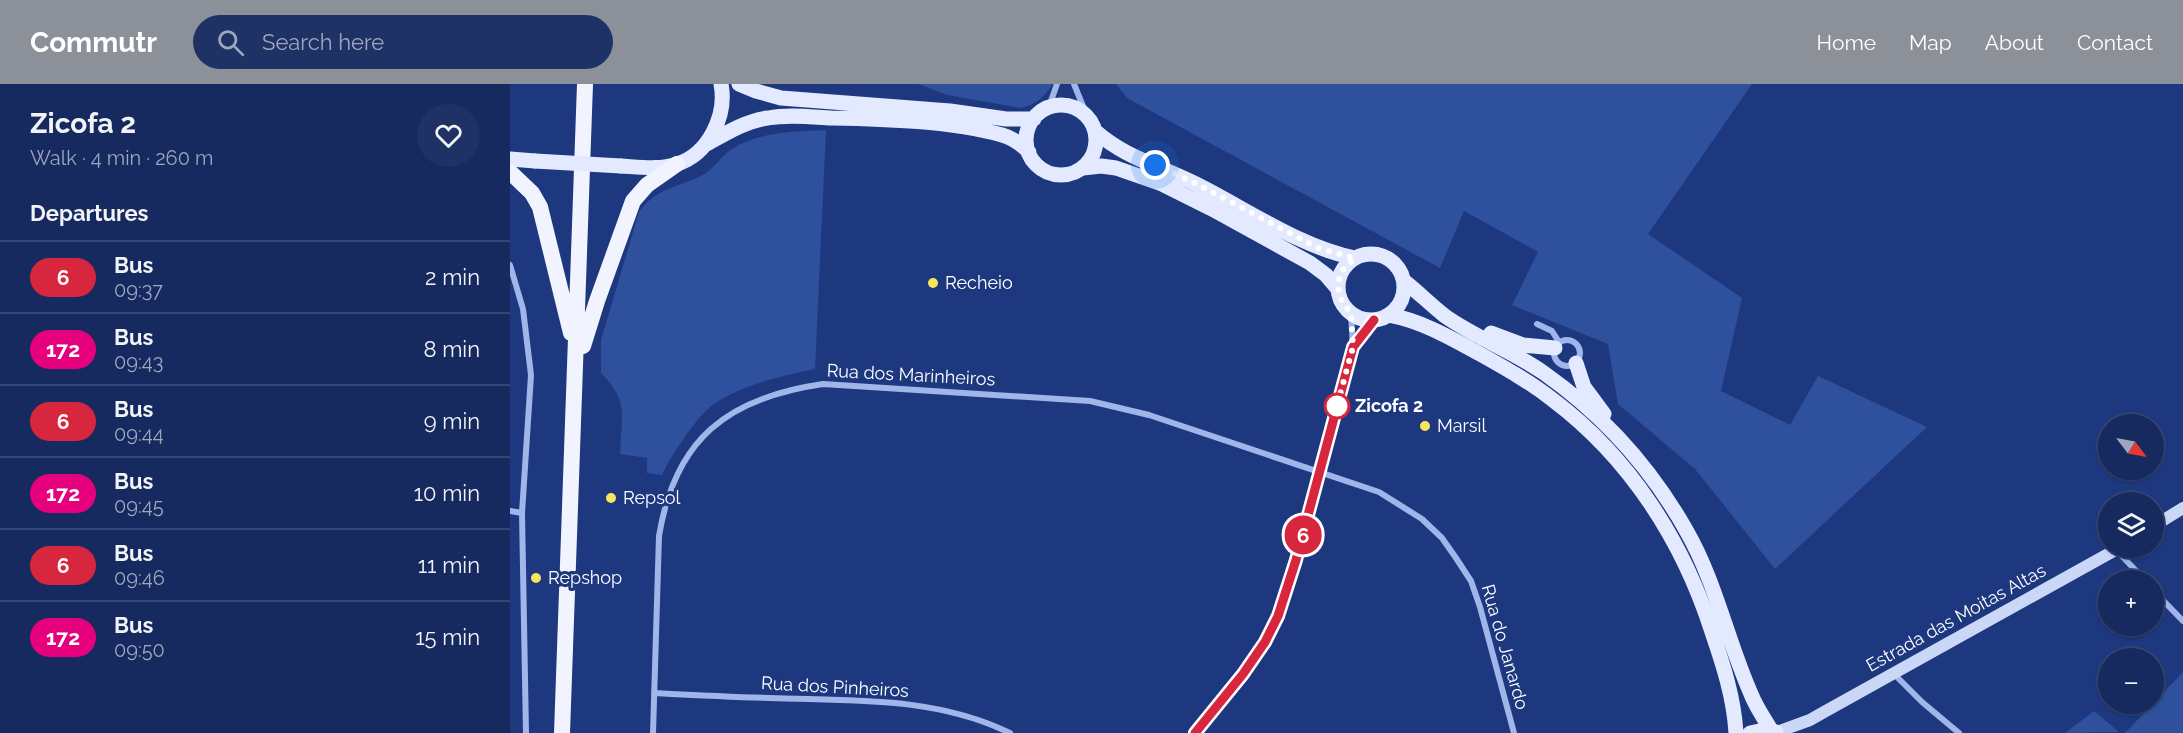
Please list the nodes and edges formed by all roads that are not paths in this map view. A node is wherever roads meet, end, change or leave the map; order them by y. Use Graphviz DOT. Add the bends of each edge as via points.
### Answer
graph roads {
  1 [pos="585,84"];
  2 [pos="590,84"];
  3 [pos="721,84"];
  4 [pos="739,84"];
  5 [pos="1057,84"];
  6 [pos="1074,84"];
  7 [pos="1039,115"];
  8 [pos="1087,116"];
  9 [pos="1095,131"];
  10 [pos="705,145"];
  11 [pos="1029,152"];
  12 [pos="510,159"];
  13 [pos="677,164"];
  14 [pos="1083,168"];
  15 [pos="510,172"];
  16 [pos="1355,258"];
  17 [pos="510,265"];
  18 [pos="1404,281"];
  19 [pos="1338,289"];
  20 [pos="1351,314"];
  21 [pos="1389,315"];
  22 [pos="1374,320"];
  23 [pos="1537,324"];
  24 [pos="1460,325"];
  25 [pos="1557,345"];
  26 [pos="583,347"];
  27 [pos="1353,347"];
  28 [pos="1576,363"];
  29 [pos="575,376"];
  30 [pos="1627,446"];
  31 [pos="1319,471"];
  32 [pos="2183,508"];
  33 [pos="510,511"];
  34 [pos="522,513"];
  35 [pos="2164,520"];
  36 [pos="2101,558"];
  37 [pos="2125,558"];
  38 [pos="2136,570"];
  39 [pos="2164,601"];
  40 [pos="2183,621"];
  41 [pos="1894,674"];
  42 [pos="654,693"];
  43 [pos="1810,720"];
  44 [pos="1776,732"];
  45 [pos="526,733"];
  46 [pos="562,733"];
  47 [pos="571,733"];
  48 [pos="653,733"];
  49 [pos="1010,733"];
  50 [pos="1195,733"];
  51 [pos="1514,733"];
  52 [pos="1736,733"];
  53 [pos="1750,733"];
  54 [pos="1803,733"];
  55 [pos="1959,733"];
  1 -- 29 [label="highway"];
  2 -- 26 [label="highway"];
  3 -- 10 [label="main road" via="719,118"];
  4 -- 7 [label="main road" via="781,98 1006,119"];
  5 -- 7 [label="street" via="1051,101"];
  6 -- 8 [label="street"];
  7 -- 8 [label="main road" via="1056,106 1067,106"];
  7 -- 11 [label="main road" via="1027,138"];
  8 -- 9 [label="main road"];
  9 -- 14 [label="main road" via="1094,151"];
  9 -- 16 [label="main road" via="1128,155 1195,183 1320,249"];
  10 -- 11 [label="main road" via="747,123 785,116 860,118 959,128 1002,135"];
  10 -- 13 [label="main road"];
  11 -- 14 [label="main road" via="1037,165 1052,174 1068,174"];
  12 -- 13 [label="main road, bridge" via="621,166"];
  13 -- 26 [label="highway" via="647,185 633,201"];
  14 -- 19 [label="main road" via="1122,169 1187,196 1310,262"];
  15 -- 29 [label="highway" via="532,193 540,207 569,322"];
  16 -- 18 [label="main road" via="1384,256 1393,262"];
  16 -- 19 [label="main road" via="1340,274"];
  17 -- 34 [label="street" via="523,309 531,375"];
  18 -- 21 [label="main road" via="1400,304"];
  18 -- 24 [label="main road"];
  19 -- 20 [label="main road"];
  20 -- 22 [label="main road"];
  20 -- 27 [label="street"];
  21 -- 22 [label="main road"];
  21 -- 52 [label="main road" via="1444,335 1530,383 1610,451 1667,528 1690,572 1723,667"];
  22 -- 27 [label="street"];
  23 -- 25 [label="street" via="1552,331"];
  24 -- 25 [label="main road" via="1523,345"];
  24 -- 30 [label="main road" via="1556,382"];
  25 -- 28 [label="street" via="1554,357 1559,364"];
  25 -- 28 [label="street" via="1572,341 1579,346"];
  26 -- 47 [label="highway"];
  27 -- 31 [label="street"];
  28 -- 30 [label="main road" via="1584,387"];
  29 -- 46 [label="highway"];
  30 -- 44 [label="main road" via="1674,510 1699,554 1751,695"];
  31 -- 42 [label="street, Rua dos Marinheiros" via="1149,414 1090,401 823,384 779,392 745,405 711,428 696,443 675,480 664,507 659,536"];
  31 -- 50 [label="street" via="1278,616 1243,674"];
  31 -- 51 [label="street, Rua do Janardo" via="1379,492 1422,519 1442,538 1471,581"];
  32 -- 35 [label="main road"];
  33 -- 34 [label="street"];
  34 -- 45 [label="street"];
  36 -- 41 [label="main road, Estrada das Moitas Altas"];
  37 -- 38 [label="street"];
  39 -- 40 [label="street"];
  41 -- 43 [label="main road, Estrada das Moitas Altas"];
  41 -- 55 [label="street"];
  42 -- 48 [label="street, Rua dos Marinheiros"];
  42 -- 49 [label="street, Rua dos Pinheiros" via="875,700 943,709"];
  43 -- 44 [label="main road, Estrada das Moitas Altas"];
  43 -- 54 [label="main road"];
  44 -- 53 [label="main road"];
}
